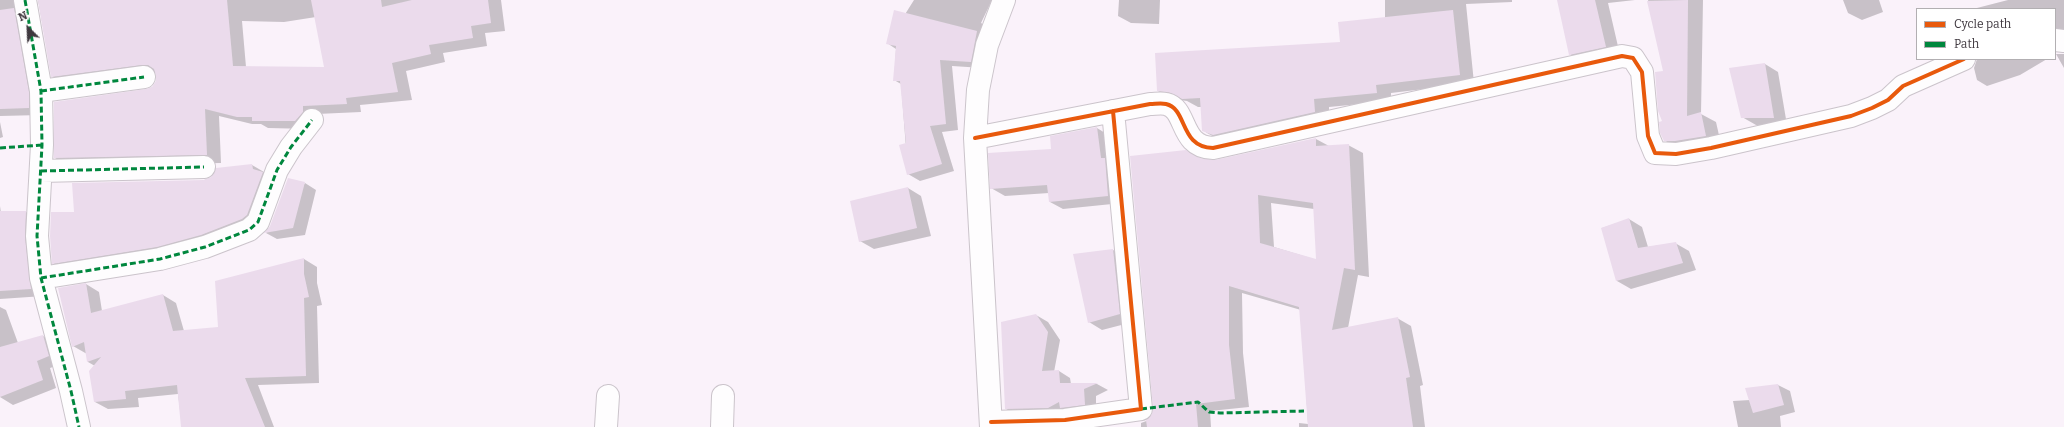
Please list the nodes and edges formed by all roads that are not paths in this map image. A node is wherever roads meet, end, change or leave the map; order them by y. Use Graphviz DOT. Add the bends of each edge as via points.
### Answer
graph roads {
  1 [pos="25,0"];
  2 [pos="1004,0"];
  3 [pos="1962,60"];
  4 [pos="144,77"];
  5 [pos="41,91"];
  6 [pos="1113,111"];
  7 [pos="312,120"];
  8 [pos="975,138"];
  9 [pos="204,167"];
  10 [pos="41,171"];
  11 [pos="41,278"];
  12 [pos="608,396"];
  13 [pos="723,396"];
  14 [pos="1066,423"];
  15 [pos="991,424"];
  16 [pos="79,427"];
  17 [pos="606,427"];
  18 [pos="722,427"];
  1 -- 5 [label="street"];
  2 -- 8 [label="street" via="987,45 978,90"];
  3 -- 6 [label="street" via="1903,86 1888,100 1851,116 1676,154 1655,153 1648,136 1642,72 1634,58 1622,56 1213,148 1203,147 1194,142 1174,108 1166,104 1150,104"];
  4 -- 5 [label="street"];
  5 -- 10 [label="street"];
  6 -- 8 [label="street"];
  6 -- 14 [label="street" via="1141,409"];
  7 -- 11 [label="street" via="277,170 258,222 250,230 205,247 160,259"];
  8 -- 15 [label="street"];
  9 -- 10 [label="street"];
  10 -- 11 [label="street" via="38,236"];
  11 -- 16 [label="street"];
  12 -- 17 [label="street"];
  13 -- 18 [label="street"];
  14 -- 15 [label="street"];
}
